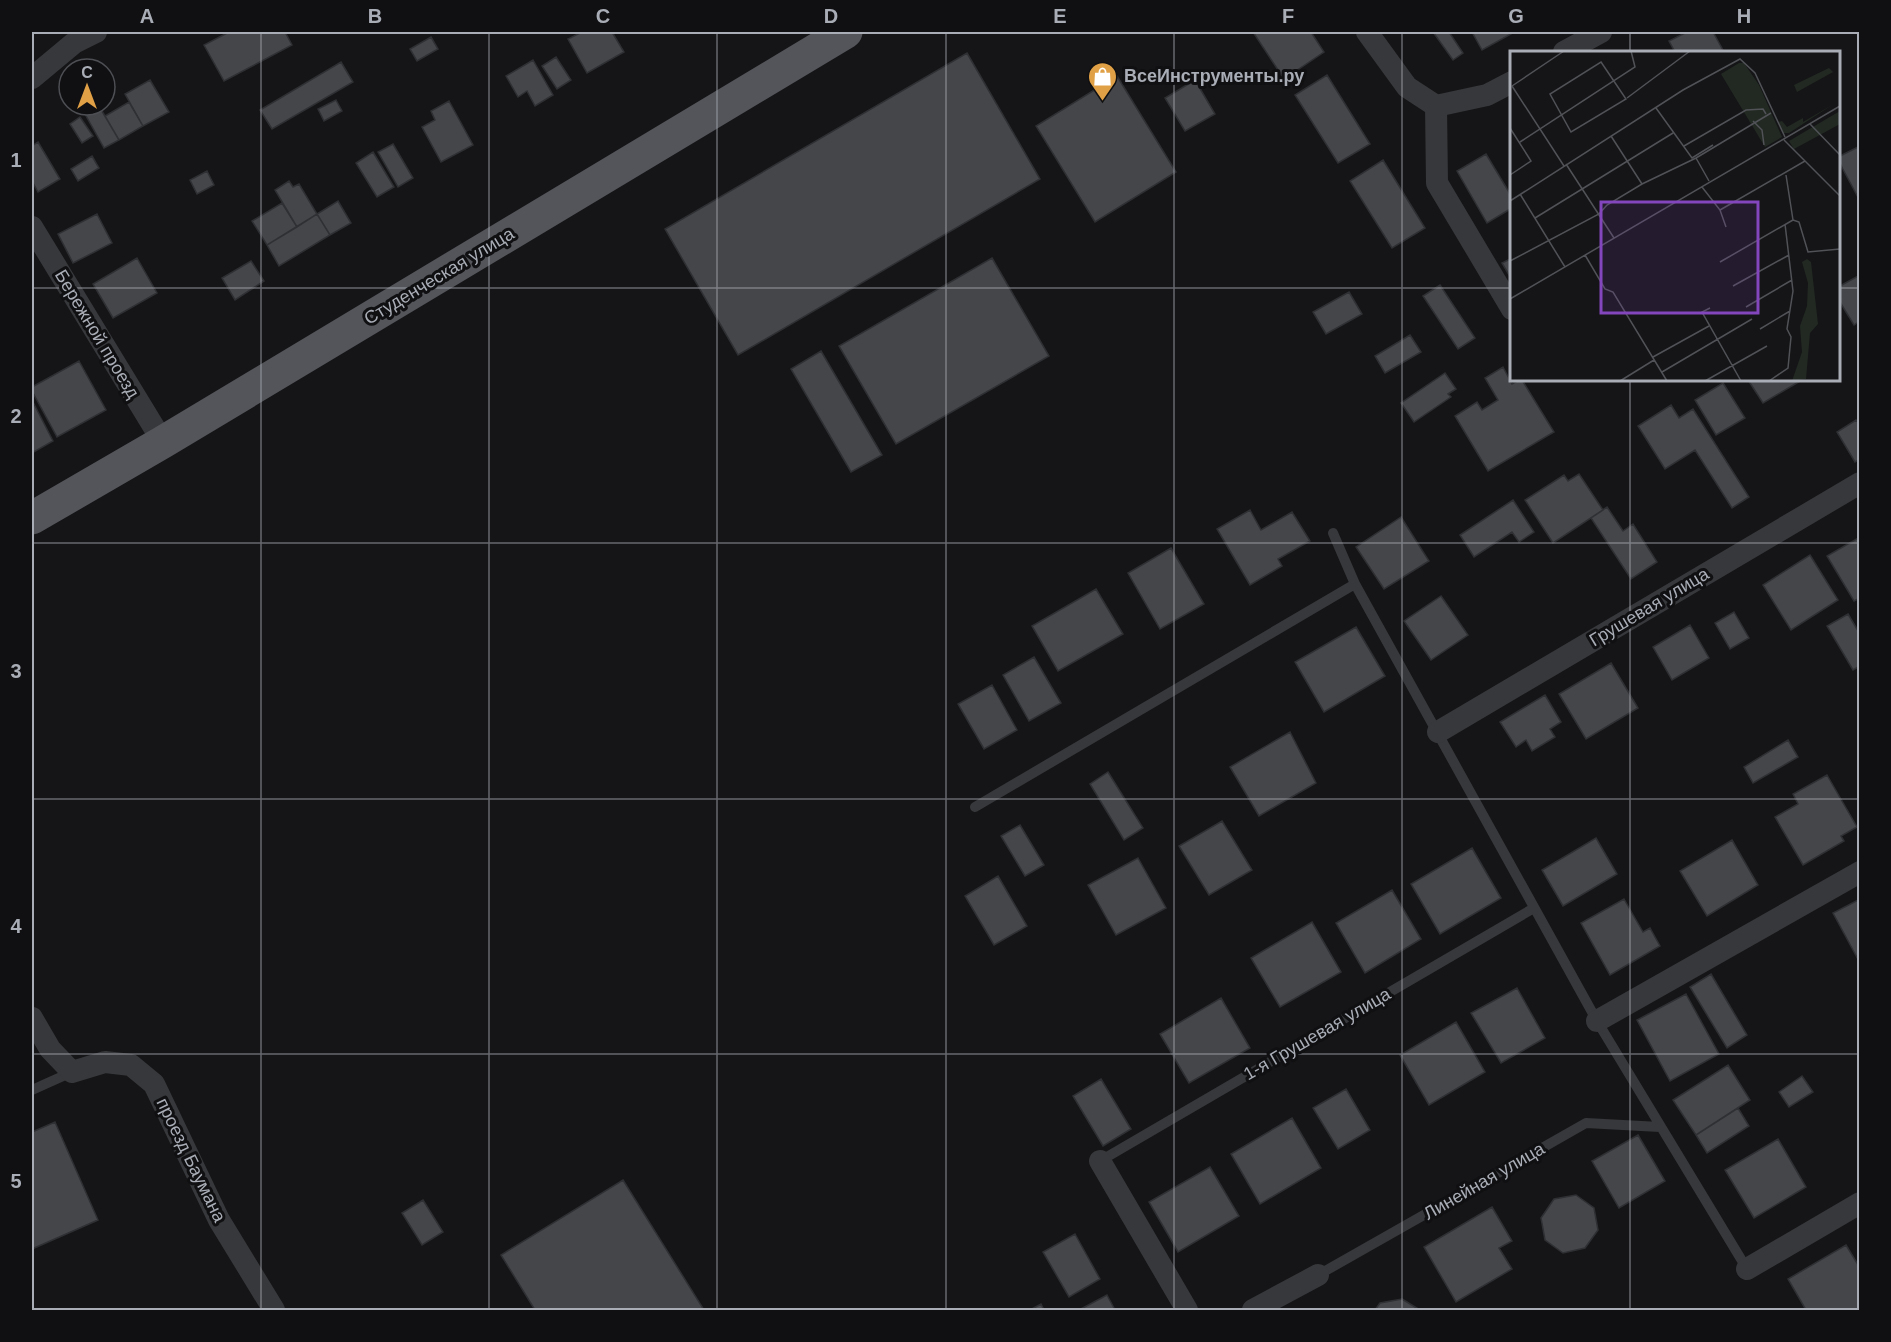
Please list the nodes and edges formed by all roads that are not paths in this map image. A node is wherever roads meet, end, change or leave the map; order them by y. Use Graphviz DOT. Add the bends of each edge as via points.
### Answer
graph roads {
  1 [pos="96,32"];
  2 [pos="846,32"];
  3 [pos="1367,32"];
  4 [pos="1601,32"];
  5 [pos="1566,51"];
  6 [pos="32,78"];
  7 [pos="1510,83"];
  8 [pos="1436,106"];
  9 [pos="32,227"];
  10 [pos="1510,306"];
  11 [pos="163,442"];
  12 [pos="1860,483"];
  13 [pos="32,518"];
  14 [pos="1333,533"];
  15 [pos="1355,584"];
  16 [pos="1438,732"];
  17 [pos="975,807"];
  18 [pos="1860,872"];
  19 [pos="1534,908"];
  20 [pos="32,1018"];
  21 [pos="1597,1021"];
  22 [pos="72,1072"];
  23 [pos="32,1090"];
  24 [pos="1660,1127"];
  25 [pos="1100,1161"];
  26 [pos="1860,1203"];
  27 [pos="1747,1269"];
  28 [pos="1318,1275"];
  29 [pos="274,1311"];
  30 [pos="1187,1311"];
  31 [pos="1253,1311"];
  1 -- 6 [label="street" via="74,43"];
  2 -- 11 [label="main road, Студенческая улица"];
  3 -- 8 [label="street" via="1407,87"];
  4 -- 5 [label="street"];
  7 -- 8 [label="street" via="1487,95"];
  8 -- 10 [label="street" via="1437,183"];
  9 -- 11 [label="street, Бережной проезд"];
  11 -- 13 [label="main road, Студенческая улица"];
  12 -- 16 [label="street, Грушевая улица"];
  14 -- 15 [label="lane"];
  15 -- 16 [label="lane"];
  15 -- 17 [label="lane"];
  16 -- 19 [label="lane"];
  18 -- 21 [label="street"];
  19 -- 21 [label="lane"];
  19 -- 25 [label="lane, 1-я Грушевая улица"];
  20 -- 22 [label="street" via="50,1049"];
  21 -- 24 [label="lane"];
  22 -- 23 [label="lane"];
  22 -- 29 [label="street, проезд Баумана" via="105,1062 131,1065 154,1084 219,1220"];
  24 -- 27 [label="lane"];
  24 -- 28 [label="lane, Линейная улица" via="1586,1123"];
  25 -- 30 [label="street"];
  26 -- 27 [label="street"];
  28 -- 31 [label="street"];
}
